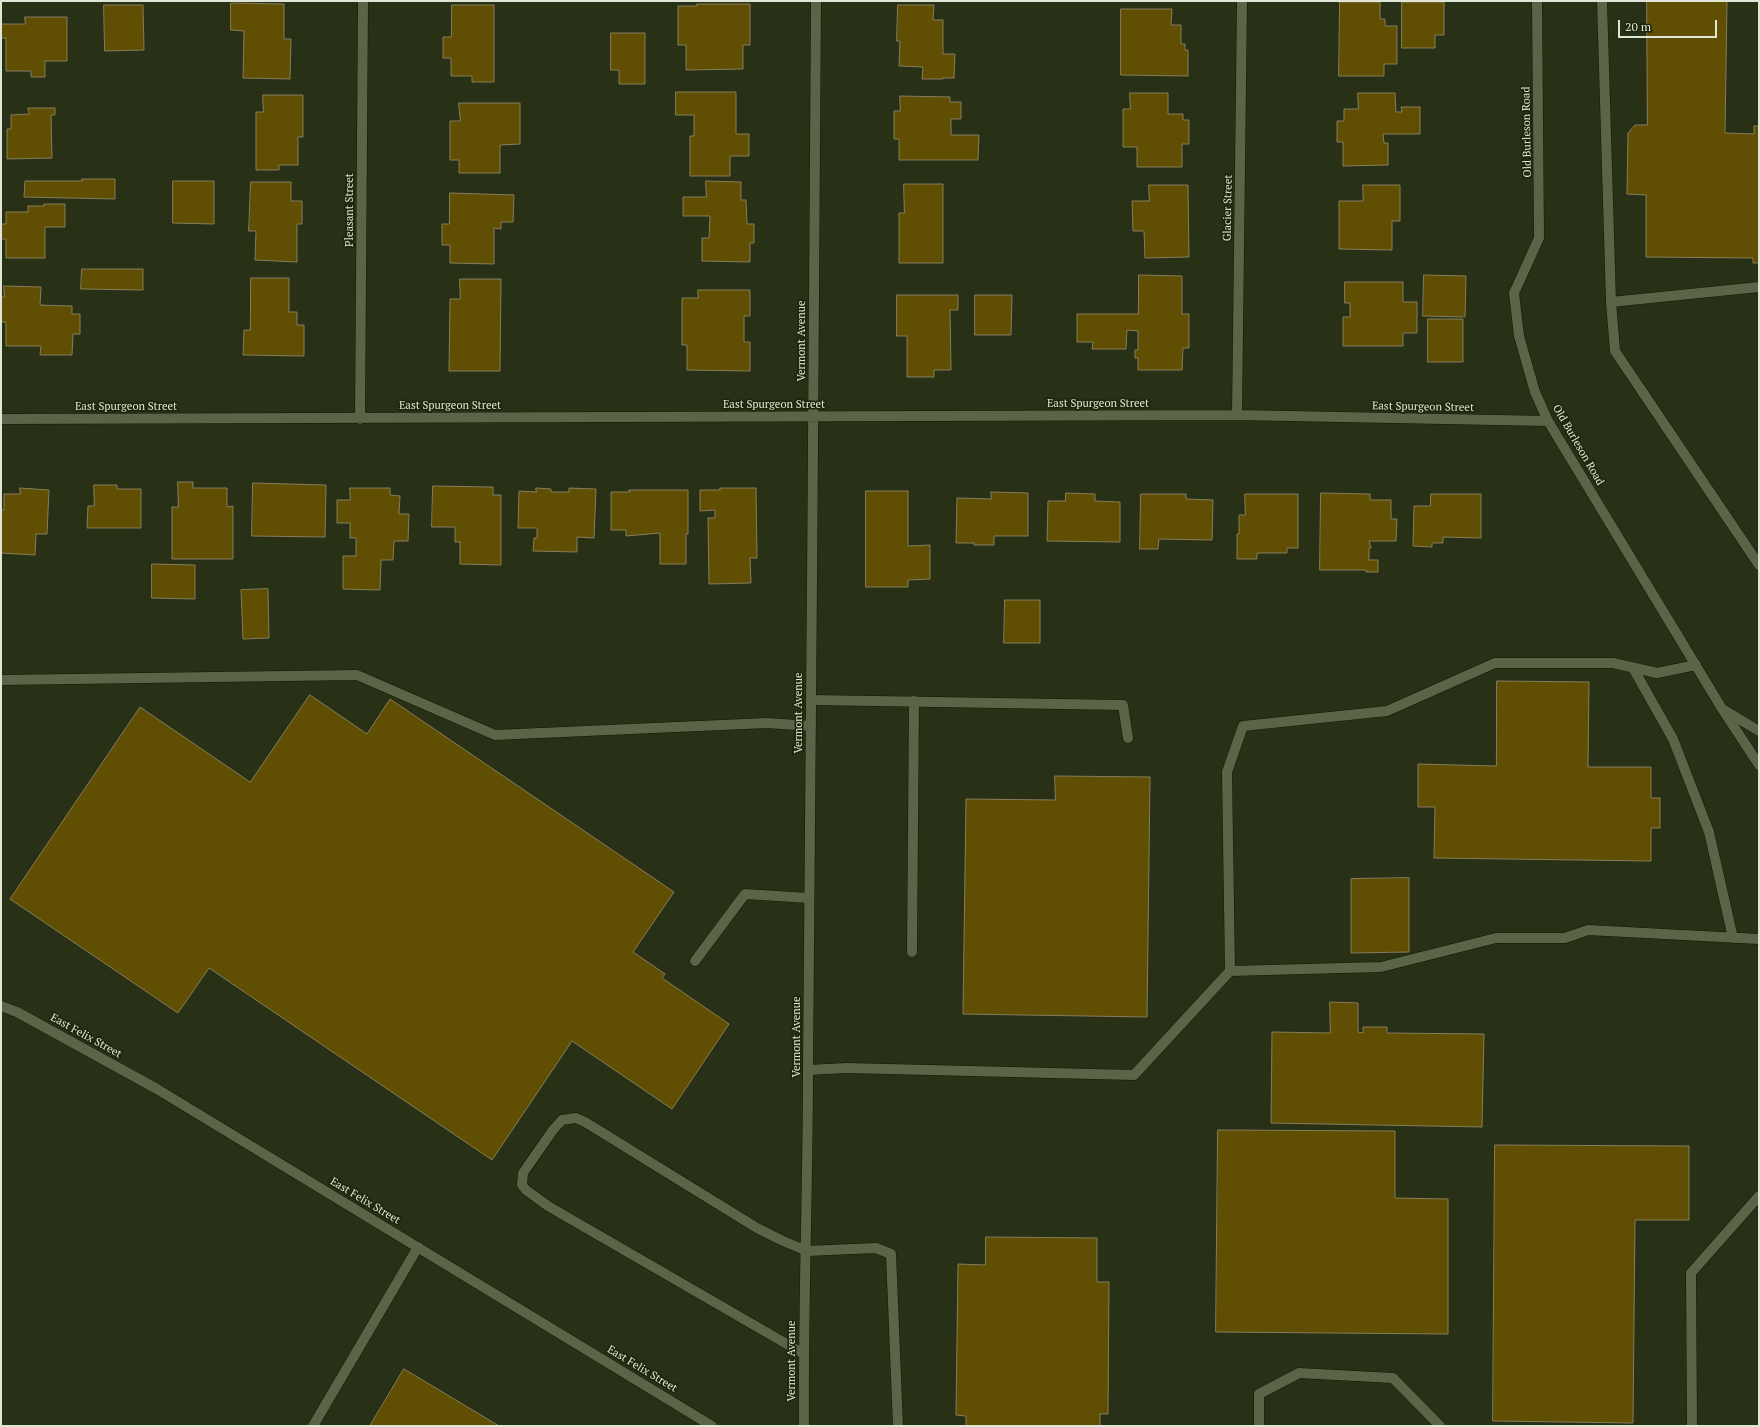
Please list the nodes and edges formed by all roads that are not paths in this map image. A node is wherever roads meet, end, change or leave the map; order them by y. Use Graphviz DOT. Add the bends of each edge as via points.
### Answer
graph roads {
  1 [pos="363,1"];
  2 [pos="816,1"];
  3 [pos="1242,1"];
  4 [pos="1537,1"];
  5 [pos="1602,1"];
  6 [pos="1759,286"];
  7 [pos="1612,302"];
  8 [pos="1237,415"];
  9 [pos="814,417"];
  10 [pos="360,419"];
  11 [pos="1,420"];
  12 [pos="1548,421"];
  13 [pos="1759,565"];
  14 [pos="1696,665"];
  15 [pos="1633,668"];
  16 [pos="1,680"];
  17 [pos="811,700"];
  18 [pos="914,701"];
  19 [pos="1721,708"];
  20 [pos="811,726"];
  21 [pos="1759,731"];
  22 [pos="1128,738"];
  23 [pos="1759,765"];
  24 [pos="809,898"];
  25 [pos="1733,938"];
  26 [pos="1759,939"];
  27 [pos="912,952"];
  28 [pos="695,961"];
  29 [pos="1230,970"];
  30 [pos="1,1006"];
  31 [pos="808,1070"];
  32 [pos="1759,1196"];
  33 [pos="418,1247"];
  34 [pos="807,1251"];
  35 [pos="804,1354"];
  36 [pos="313,1426"];
  37 [pos="712,1426"];
  38 [pos="804,1426"];
  39 [pos="898,1426"];
  40 [pos="1259,1426"];
  41 [pos="1440,1426"];
  42 [pos="1692,1426"];
  1 -- 10 [label="street, Pleasant Street"];
  2 -- 9 [label="street, Vermont Avenue"];
  3 -- 8 [label="street, Glacier Street"];
  4 -- 12 [label="street, Old Burleson Road" via="1540,238 1514,293 1519,336 1535,392"];
  5 -- 7 [label="street"];
  6 -- 7 [label="street"];
  7 -- 13 [label="street" via="1615,350"];
  8 -- 9 [label="street, East Spurgeon Street"];
  8 -- 12 [label="street, East Spurgeon Street"];
  9 -- 10 [label="street, East Spurgeon Street"];
  9 -- 17 [label="street, Vermont Avenue"];
  10 -- 11 [label="street, East Spurgeon Street"];
  12 -- 14 [label="street, Old Burleson Road"];
  14 -- 15 [label="street" via="1658,673"];
  14 -- 19 [label="street, Old Burleson Road"];
  15 -- 25 [label="street" via="1673,739 1709,832"];
  15 -- 29 [label="street" via="1613,663 1495,663 1387,711 1243,726 1227,772"];
  16 -- 20 [label="street" via="357,675 495,735 767,723"];
  17 -- 18 [label="street"];
  17 -- 20 [label="street, Vermont Avenue"];
  18 -- 22 [label="street" via="1123,705"];
  18 -- 27 [label="street"];
  19 -- 21 [label="street, Old Burleson Road"];
  19 -- 23 [label="street, Old Burleson Road"];
  20 -- 24 [label="street, Vermont Avenue"];
  24 -- 28 [label="street" via="745,894"];
  24 -- 31 [label="street, Vermont Avenue"];
  25 -- 26 [label="street"];
  25 -- 29 [label="street" via="1588,930 1565,938 1496,938 1381,967"];
  29 -- 31 [label="street" via="1134,1075 847,1068"];
  30 -- 33 [label="street, East Felix Street" via="17,1012 157,1089"];
  31 -- 34 [label="street, Vermont Avenue"];
  32 -- 42 [label="street" via="1691,1273"];
  33 -- 36 [label="street"];
  33 -- 37 [label="street, East Felix Street"];
  34 -- 35 [label="street, Vermont Avenue"];
  34 -- 35 [label="street" via="757,1228 576,1118 569,1118 558,1124 523,1173 522,1185 540,1201"];
  34 -- 39 [label="street" via="876,1248 891,1254"];
  35 -- 38 [label="street, Vermont Avenue"];
  40 -- 41 [label="street" via="1259,1394 1299,1373 1393,1378"];
}
